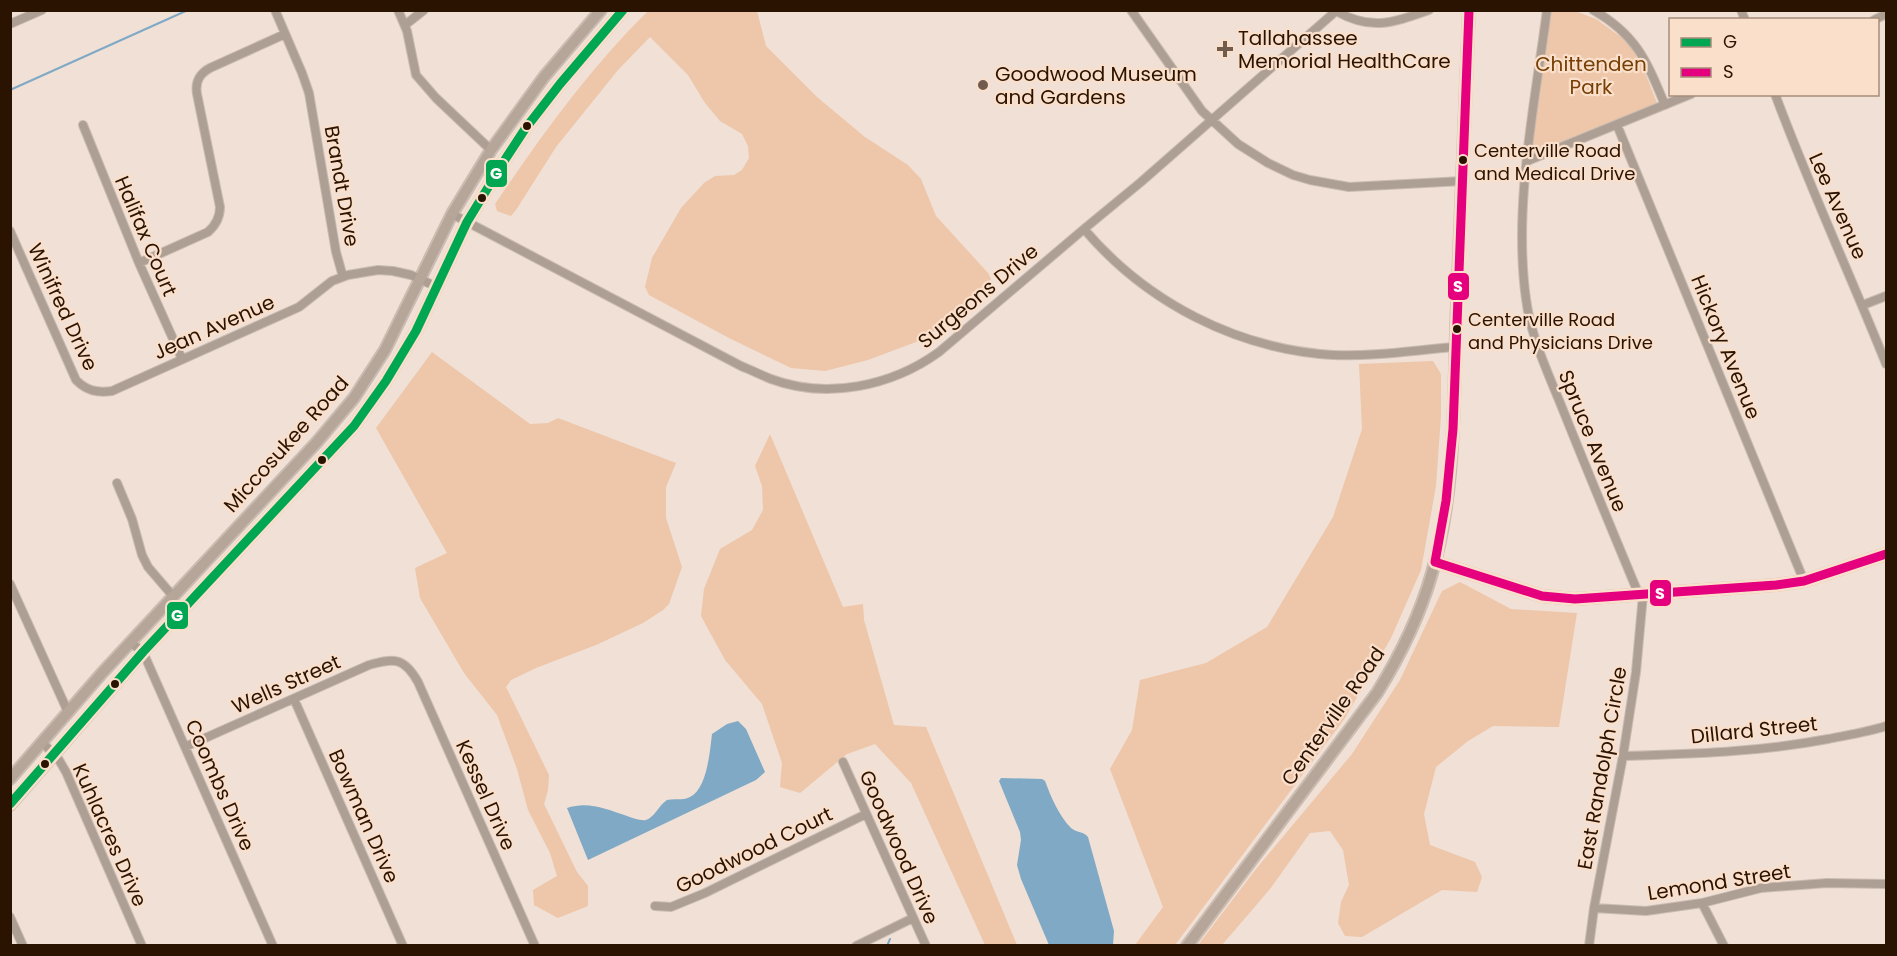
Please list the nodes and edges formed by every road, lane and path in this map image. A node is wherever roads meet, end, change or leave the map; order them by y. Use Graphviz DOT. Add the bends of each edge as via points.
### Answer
graph roads {
  1 [pos="42,10"];
  2 [pos="275,10"];
  3 [pos="398,10"];
  4 [pos="424,10"];
  5 [pos="601,10"];
  6 [pos="623,10"];
  7 [pos="1131,10"];
  8 [pos="1429,10"];
  9 [pos="1469,10"];
  10 [pos="1547,10"];
  11 [pos="1593,10"];
  12 [pos="1336,11"];
  13 [pos="31,13"];
  14 [pos="10,24"];
  15 [pos="405,25"];
  16 [pos="285,34"];
  17 [pos="1686,96"];
  18 [pos="1776,96"];
  19 [pos="1665,105"];
  20 [pos="1212,120"];
  21 [pos="83,125"];
  22 [pos="1617,125"];
  23 [pos="491,150"];
  24 [pos="1527,161"];
  25 [pos="1463,180"];
  26 [pos="452,214"];
  27 [pos="467,222"];
  28 [pos="1084,229"];
  29 [pos="10,231"];
  30 [pos="139,263"];
  31 [pos="343,277"];
  32 [pos="421,280"];
  33 [pos="437,287"];
  34 [pos="1887,296"];
  35 [pos="1863,305"];
  36 [pos="1455,347"];
  37 [pos="182,359"];
  38 [pos="1887,364"];
  39 [pos="92,391"];
  40 [pos="327,430"];
  41 [pos="339,443"];
  42 [pos="117,483"];
  43 [pos="1887,554"];
  44 [pos="1435,562"];
  45 [pos="1804,581"];
  46 [pos="10,584"];
  47 [pos="172,595"];
  48 [pos="1641,595"];
  49 [pos="130,642"];
  50 [pos="143,652"];
  51 [pos="402,662"];
  52 [pos="294,699"];
  53 [pos="68,712"];
  54 [pos="1887,726"];
  55 [pos="42,742"];
  56 [pos="185,747"];
  57 [pos="54,754"];
  58 [pos="1623,756"];
  59 [pos="843,762"];
  60 [pos="10,779"];
  61 [pos="10,806"];
  62 [pos="866,814"];
  63 [pos="1887,885"];
  64 [pos="1702,903"];
  65 [pos="655,906"];
  66 [pos="1594,908"];
  67 [pos="914,918"];
  68 [pos="12,922"];
  69 [pos="23,945"];
  70 [pos="142,945"];
  71 [pos="273,945"];
  72 [pos="403,945"];
  73 [pos="535,945"];
  74 [pos="856,945"];
  75 [pos="926,945"];
  76 [pos="1187,945"];
  77 [pos="1588,945"];
  78 [pos="1724,945"];
  1 -- 13 [label="street"];
  2 -- 16 [label="street, Brandt Drive"];
  3 -- 15 [label="street"];
  4 -- 15 [label="street"];
  5 -- 23 [label="street, Miccosukee Road" via="538,85"];
  6 -- 27 [label="street, Miccosukee Road" via="525,129"];
  7 -- 20 [label="street"];
  8 -- 12 [label="street" via="1373,24 1355,21"];
  9 -- 25 [label="street, Centerville Road"];
  10 -- 24 [label="street, Spruce Avenue"];
  11 -- 19 [label="street" via="1617,26 1640,50"];
  12 -- 20 [label="street, Surgeons Drive"];
  13 -- 14 [label="street"];
  15 -- 23 [label="street" via="416,75"];
  16 -- 30 [label="street" via="200,76 196,88 220,215 208,232"];
  16 -- 31 [label="street, Brandt Drive" via="309,93"];
  17 -- 19 [label="street"];
  18 -- 35 [label="street, Lee Avenue"];
  19 -- 22 [label="street"];
  20 -- 25 [label="street" via="1238,144 1268,163 1293,175 1328,184 1358,187"];
  20 -- 28 [label="street, Surgeons Drive"];
  21 -- 30 [label="street, Halifax Court"];
  22 -- 24 [label="street"];
  22 -- 45 [label="street, Hickory Avenue"];
  23 -- 26 [label="street, Miccosukee Road"];
  24 -- 48 [label="street, Spruce Avenue" via="1522,251 1528,312 1540,353"];
  25 -- 36 [label="street, Centerville Road"];
  26 -- 27 [label="street, Surgeons Drive"];
  26 -- 32 [label="street, Miccosukee Road"];
  27 -- 28 [label="street, Surgeons Drive" via="762,375 794,385 836,389 889,379 927,361"];
  27 -- 33 [label="street, Miccosukee Road"];
  28 -- 36 [label="street" via="1116,263 1165,300 1209,324 1257,341 1335,355"];
  29 -- 39 [label="street, Winifred Drive" via="76,380"];
  30 -- 37 [label="street, Halifax Court"];
  31 -- 32 [label="street, Brandt Drive" via="378,270"];
  31 -- 37 [label="street, Jean Avenue" via="323,287 299,307"];
  32 -- 33 [label="street, Brandt Drive"];
  32 -- 40 [label="street, Miccosukee Road" via="385,350 354,398"];
  33 -- 41 [label="street, Miccosukee Road" via="386,381"];
  34 -- 35 [label="street"];
  35 -- 38 [label="street, Lee Avenue"];
  36 -- 44 [label="street, Centerville Road" via="1450,464"];
  37 -- 39 [label="street, Jean Avenue" via="112,390"];
  40 -- 41 [label="street"];
  40 -- 47 [label="street, Miccosukee Road"];
  41 -- 50 [label="street, Miccosukee Road"];
  42 -- 47 [label="street" via="142,555"];
  43 -- 45 [label="street"];
  44 -- 48 [label="street" via="1542,596 1575,599"];
  44 -- 76 [label="street, Centerville Road" via="1413,624 1377,693"];
  45 -- 48 [label="street"];
  46 -- 53 [label="street"];
  47 -- 49 [label="street, Miccosukee Road"];
  48 -- 58 [label="street, East Randolph Circle" via="1636,672"];
  49 -- 50 [label="street, Coombs Drive"];
  49 -- 53 [label="street, Miccosukee Road"];
  50 -- 56 [label="street, Coombs Drive"];
  50 -- 57 [label="street, Miccosukee Road"];
  51 -- 52 [label="street, Wells Street" via="392,659 369,665"];
  51 -- 73 [label="street, Kessel Drive" via="418,682"];
  52 -- 56 [label="street, Wells Street"];
  52 -- 72 [label="street, Bowman Drive"];
  53 -- 55 [label="street, Miccosukee Road"];
  54 -- 58 [label="street, Dillard Street" via="1729,753"];
  55 -- 57 [label="street, Kuhlacres Drive"];
  55 -- 60 [label="street, Miccosukee Road"];
  56 -- 71 [label="street, Coombs Drive"];
  57 -- 61 [label="street, Miccosukee Road"];
  57 -- 70 [label="street, Kuhlacres Drive" via="66,772"];
  58 -- 66 [label="street, East Randolph Circle"];
  59 -- 62 [label="street, Goodwood Drive"];
  62 -- 65 [label="street, Goodwood Court" via="671,908"];
  62 -- 67 [label="street, Goodwood Drive"];
  63 -- 64 [label="street, Lemond Street" via="1827,883 1761,888"];
  64 -- 66 [label="street, Lemond Street" via="1631,912"];
  64 -- 78 [label="street"];
  66 -- 77 [label="street, East Randolph Circle"];
  67 -- 74 [label="street"];
  67 -- 75 [label="street, Goodwood Drive"];
  68 -- 69 [label="street"];
}
